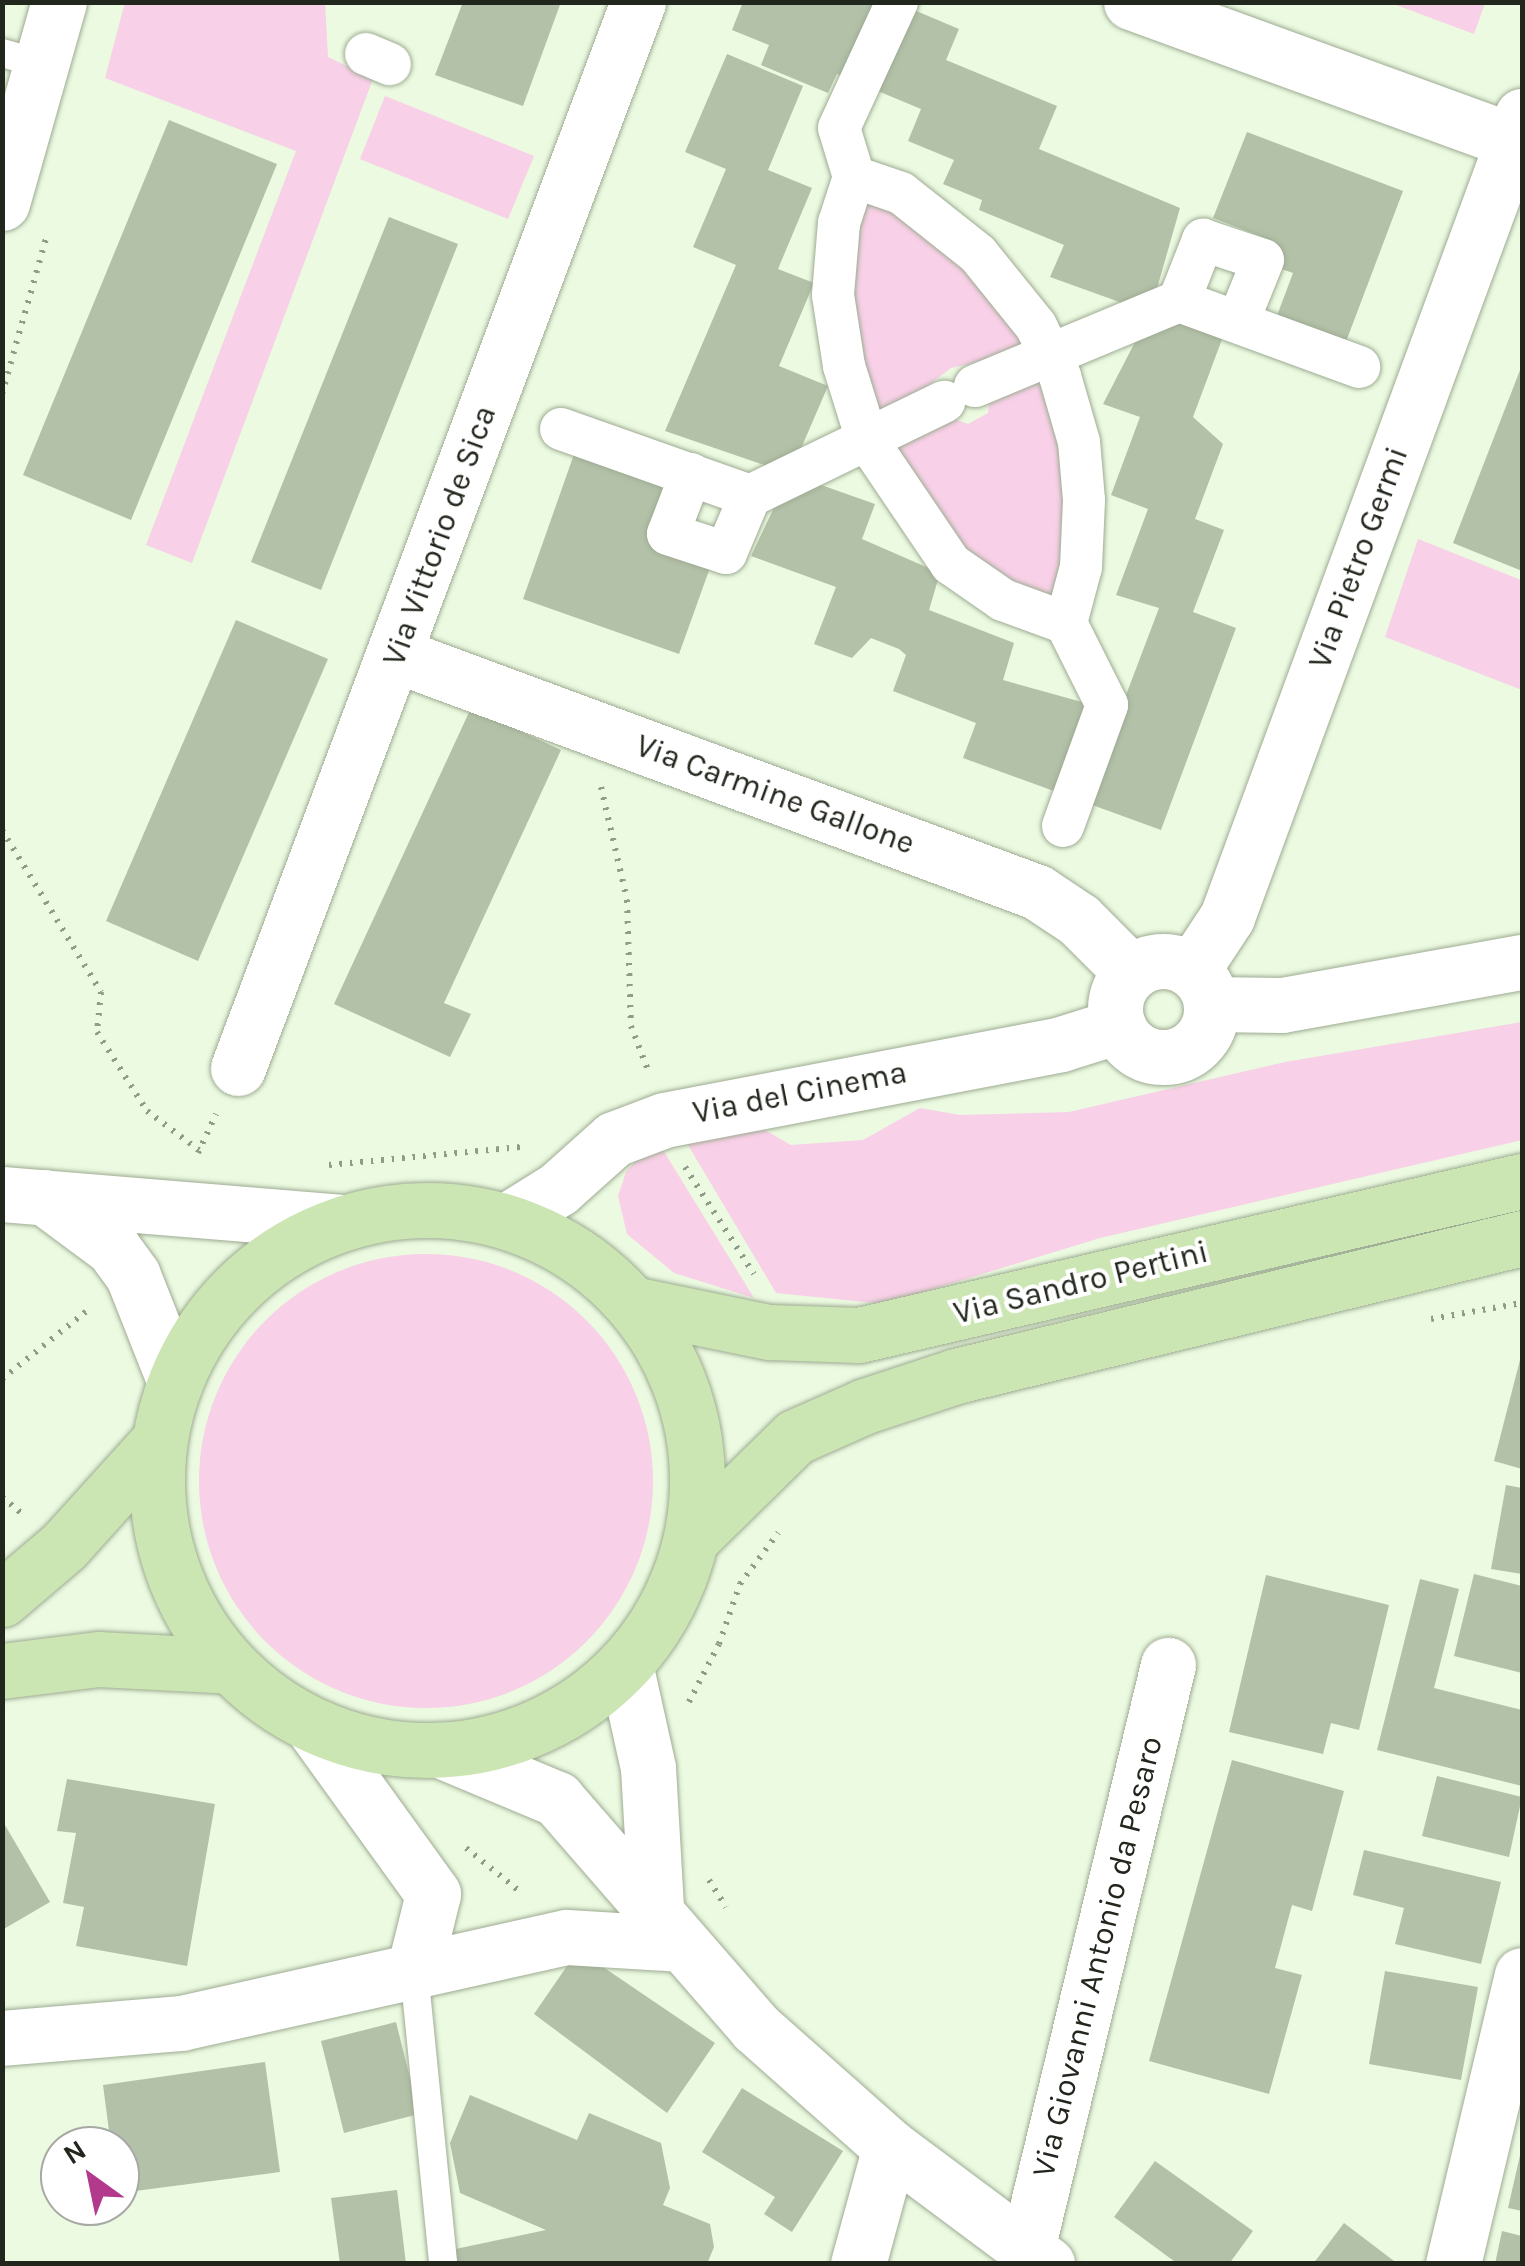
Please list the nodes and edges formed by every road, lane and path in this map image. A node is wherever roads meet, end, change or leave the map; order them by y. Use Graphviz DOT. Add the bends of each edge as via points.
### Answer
graph roads {
  1 [pos="59,2"];
  2 [pos="638,2"];
  3 [pos="896,2"];
  4 [pos="1131,2"];
  5 [pos="22,58"];
  6 [pos="1518,128"];
  7 [pos="854,176"];
  8 [pos="2,203"];
  9 [pos="1179,301"];
  10 [pos="1238,322"];
  11 [pos="1050,354"];
  12 [pos="1359,366"];
  13 [pos="562,429"];
  14 [pos="867,440"];
  15 [pos="690,474"];
  16 [pos="750,496"];
  17 [pos="1066,622"];
  18 [pos="396,655"];
  19 [pos="592,728"];
  20 [pos="1063,826"];
  21 [pos="2,830"];
  22 [pos="1522,962"];
  23 [pos="1131,972"];
  24 [pos="1201,987"];
  25 [pos="1118,1026"];
  26 [pos="238,1068"];
  27 [pos="654,1086"];
  28 [pos="540,1143"];
  29 [pos="200,1150"];
  30 [pos="682,1162"];
  31 [pos="322,1166"];
  32 [pos="194,1167"];
  33 [pos="1522,1181"];
  34 [pos="22,1195"];
  35 [pos="508,1220"];
  36 [pos="345,1222"];
  37 [pos="1522,1238"];
  38 [pos="758,1280"];
  39 [pos="98,1302"];
  40 [pos="637,1306"];
  41 [pos="2,1379"];
  42 [pos="175,1382"];
  43 [pos="158,1442"];
  44 [pos="2,1498"];
  45 [pos="28,1520"];
  46 [pos="786,1522"];
  47 [pos="693,1537"];
  48 [pos="2,1599"];
  49 [pos="626,1664"];
  50 [pos="1168,1665"];
  51 [pos="230,1666"];
  52 [pos="2,1671"];
  53 [pos="685,1715"];
  54 [pos="312,1726"];
  55 [pos="440,1750"];
  56 [pos="705,1861"];
  57 [pos="729,1912"];
  58 [pos="669,1926"];
  59 [pos="414,1971"];
  60 [pos="1522,1975"];
  61 [pos="2,2038"];
  62 [pos="890,2147"];
  63 [pos="1037,2256"];
  64 [pos="443,2264"];
  65 [pos="858,2264"];
  66 [pos="1453,2264"];
  1 -- 5 [label="street"];
  2 -- 18 [label="street, Via Vittorio de Sica"];
  3 -- 7 [label="street" via="839,128"];
  4 -- 6 [label="street"];
  5 -- 8 [label="street"];
  6 -- 24 [label="street, Via Pietro Germi"];
  7 -- 11 [label="street" via="900,193 978,254 1011,290"];
  7 -- 14 [label="street" via="838,224 833,296 844,366"];
  9 -- 10 [label="street"];
  9 -- 10 [label="street" via="1203,240 1263,260"];
  9 -- 11 [label="street"];
  10 -- 12 [label="street"];
  11 -- 14 [label="street"];
  11 -- 17 [label="street" via="1079,442 1084,500 1080,568"];
  13 -- 15 [label="street"];
  14 -- 16 [label="street"];
  14 -- 17 [label="street" via="951,564 1003,600"];
  15 -- 16 [label="street"];
  15 -- 16 [label="street" via="668,534 726,553"];
  17 -- 20 [label="street" via="1107,705"];
  18 -- 19 [label="street, Via Carmine Gallone"];
  18 -- 26 [label="street, Via Vittorio de Sica"];
  19 -- 23 [label="street, Via Carmine Gallone" via="1037,892 1079,920"];
  19 -- 27 [label="path" via="627,900 631,1026"];
  21 -- 29 [label="path" via="101,992 97,1032 147,1111"];
  22 -- 24 [label="street" via="1282,1004"];
  23 -- 24 [label="street" via="1161,961"];
  23 -- 25 [label="street" via="1116,997"];
  24 -- 25 [label="street" via="1205,1034 1166,1057 1138,1050"];
  25 -- 35 [label="street, Via del Cinema" via="1060,1044 677,1116 614,1139 558,1189"];
  26 -- 29 [label="path"];
  28 -- 31 [label="path" via="489,1154 372,1156"];
  29 -- 32 [label="path"];
  30 -- 38 [label="path"];
  33 -- 40 [label="main road, Via Sandro Pertini" via="859,1335 769,1332"];
  34 -- 36 [label="street"];
  34 -- 42 [label="street" via="114,1248 133,1276"];
  35 -- 36 [label="main road" via="426,1208"];
  35 -- 40 [label="main road" via="579,1254"];
  36 -- 42 [label="main road" via="273,1257 214,1312"];
  37 -- 47 [label="main road, Via Sandro Pertini" via="956,1376 865,1406 795,1437"];
  39 -- 41 [label="path"];
  40 -- 47 [label="main road" via="678,1376 694,1439"];
  42 -- 43 [label="main road"];
  43 -- 48 [label="main road" via="64,1546"];
  43 -- 51 [label="main road" via="159,1523 184,1600"];
  44 -- 45 [label="path"];
  46 -- 53 [label="path" via="740,1584"];
  47 -- 49 [label="main road" via="668,1605"];
  49 -- 55 [label="main road" via="572,1709 509,1738"];
  49 -- 58 [label="street"];
  50 -- 63 [label="street, Via Giovanni Antonio da Pesaro"];
  51 -- 52 [label="main road" via="98,1659"];
  51 -- 54 [label="main road"];
  54 -- 55 [label="main road" via="375,1746"];
  54 -- 59 [label="street" via="433,1894"];
  55 -- 58 [label="street" via="557,1799"];
  56 -- 57 [label="path"];
  58 -- 59 [label="street" via="567,1938"];
  58 -- 62 [label="street" via="756,2028"];
  59 -- 61 [label="street" via="181,2023"];
  59 -- 64 [label="lane"];
  60 -- 66 [label="street"];
  62 -- 63 [label="street"];
  62 -- 65 [label="street"];
}
